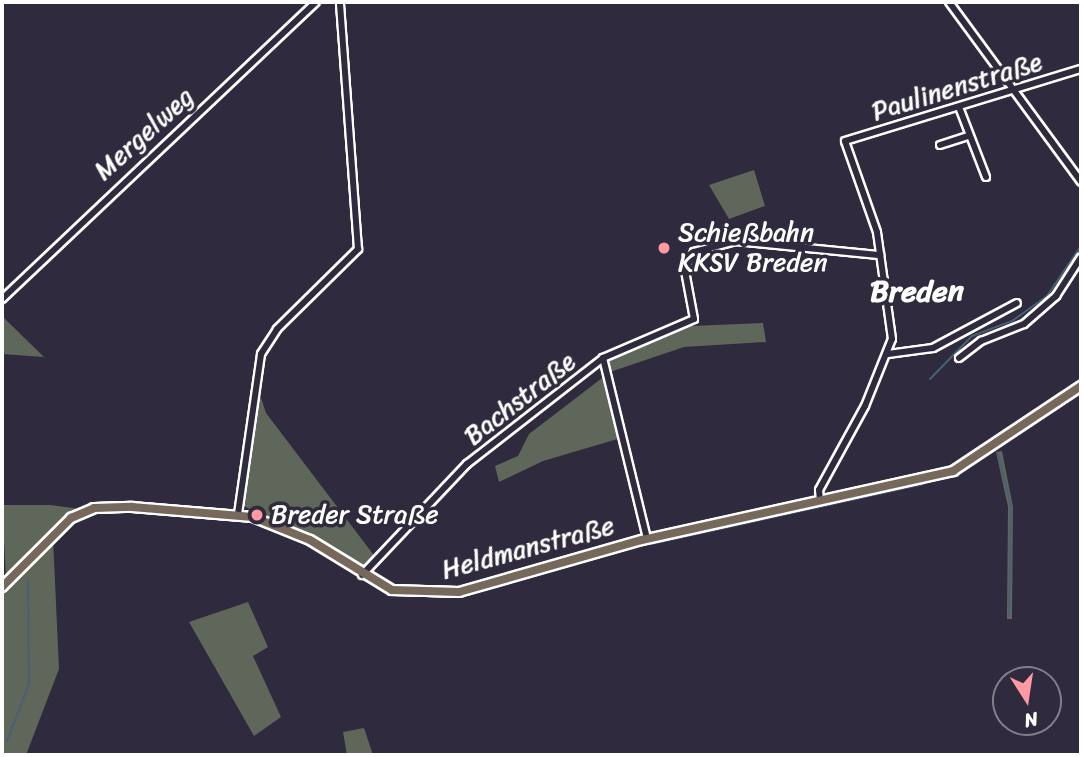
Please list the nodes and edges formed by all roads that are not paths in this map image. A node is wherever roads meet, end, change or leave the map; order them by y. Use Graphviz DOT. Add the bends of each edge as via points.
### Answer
graph roads {
  1 [pos="316,2"];
  2 [pos="340,2"];
  3 [pos="949,2"];
  4 [pos="1081,69"];
  5 [pos="1009,91"];
  6 [pos="960,107"];
  7 [pos="968,136"];
  8 [pos="940,145"];
  9 [pos="986,177"];
  10 [pos="1081,182"];
  11 [pos="880,255"];
  12 [pos="1081,257"];
  13 [pos="2,299"];
  14 [pos="1017,303"];
  15 [pos="888,354"];
  16 [pos="603,358"];
  17 [pos="959,358"];
  18 [pos="1081,386"];
  19 [pos="820,501"];
  20 [pos="238,514"];
  21 [pos="647,539"];
  22 [pos="362,575"];
  23 [pos="2,587"];
  1 -- 13 [label="street, Mergelweg"];
  2 -- 20 [label="street" via="358,249 277,329 261,354"];
  3 -- 5 [label="street"];
  4 -- 5 [label="street, Paulinenstraße"];
  5 -- 6 [label="street, Paulinenstraße"];
  5 -- 10 [label="street"];
  6 -- 7 [label="street"];
  6 -- 11 [label="street, Paulinenstraße" via="845,141"];
  7 -- 8 [label="street"];
  7 -- 9 [label="street"];
  11 -- 15 [label="street" via="892,319"];
  11 -- 16 [label="street" via="736,241 707,246 685,263 694,319"];
  12 -- 17 [label="street" via="1056,296 1024,324 981,341"];
  14 -- 15 [label="street" via="933,348"];
  15 -- 19 [label="street" via="823,480"];
  16 -- 21 [label="street, Bachstraße"];
  16 -- 22 [label="street, Bachstraße" via="467,464"];
  18 -- 19 [label="main road, Heldmanstraße" via="966,466"];
  19 -- 21 [label="main road, Heldmanstraße"];
  20 -- 22 [label="main road, Heldmanstraße" via="279,525"];
  20 -- 23 [label="main road, Heldmanstraße" via="87,510"];
  21 -- 22 [label="main road, Heldmanstraße" via="459,592 407,594"];
}
